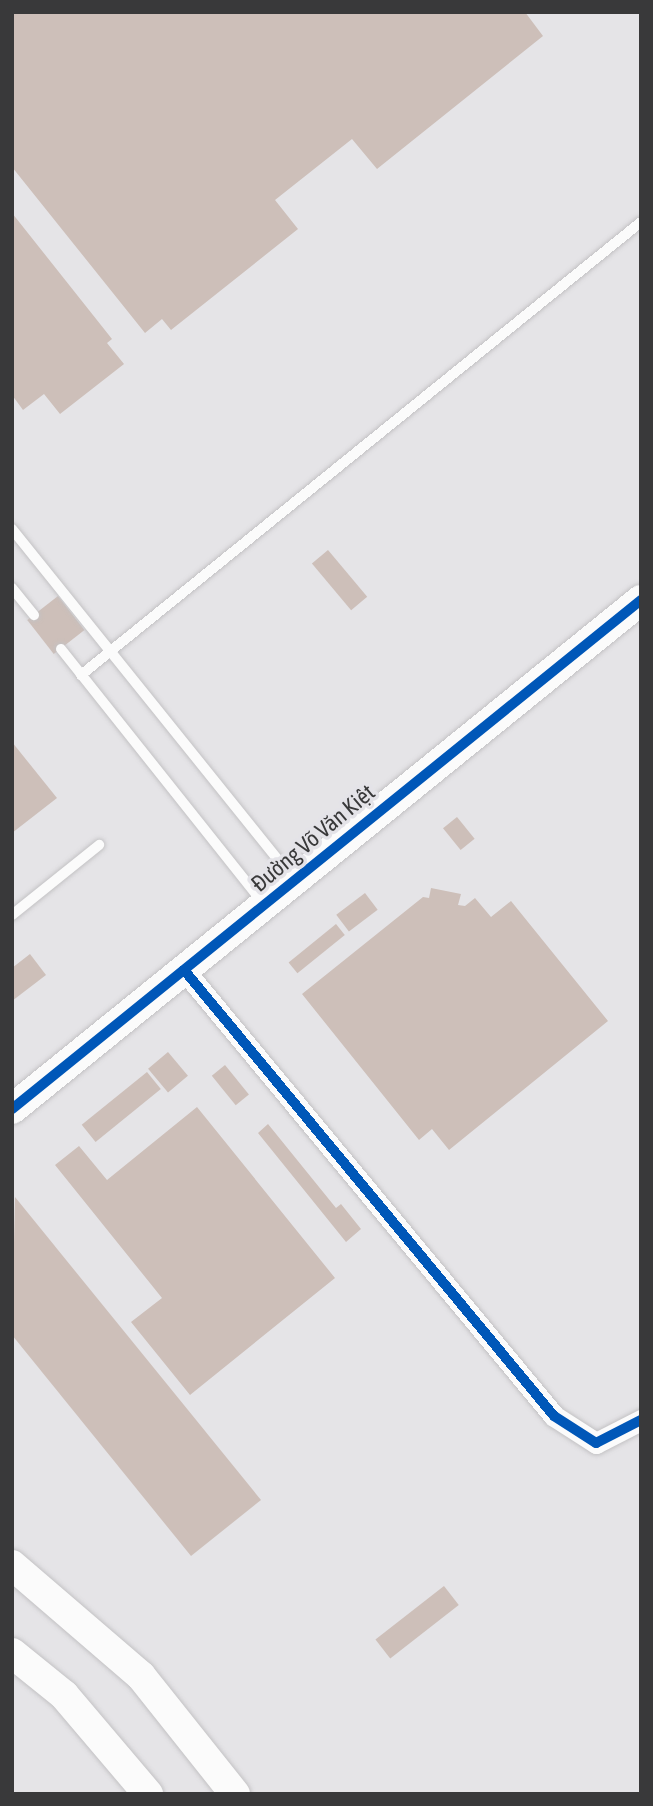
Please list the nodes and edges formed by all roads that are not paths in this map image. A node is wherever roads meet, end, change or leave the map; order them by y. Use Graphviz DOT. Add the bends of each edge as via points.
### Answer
graph roads {
  1 [pos="641,222"];
  2 [pos="12,528"];
  3 [pos="12,588"];
  4 [pos="641,600"];
  5 [pos="34,615"];
  6 [pos="61,649"];
  7 [pos="110,651"];
  8 [pos="81,674"];
  9 [pos="99,845"];
  10 [pos="293,880"];
  11 [pos="265,905"];
  12 [pos="12,915"];
  13 [pos="184,970"];
  14 [pos="12,1110"];
  15 [pos="641,1420"];
  16 [pos="12,1565"];
  17 [pos="12,1653"];
  18 [pos="148,1794"];
  19 [pos="235,1794"];
  1 -- 7 [label="lane"];
  2 -- 7 [label="lane"];
  3 -- 5 [label="lane"];
  4 -- 10 [label="street, Đường Võ Văn Kiệt"];
  6 -- 8 [label="lane"];
  7 -- 8 [label="lane"];
  7 -- 10 [label="lane"];
  8 -- 11 [label="lane"];
  9 -- 12 [label="lane"];
  10 -- 11 [label="street, Đường Võ Văn Kiệt"];
  11 -- 13 [label="street, Đường Võ Văn Kiệt"];
  13 -- 14 [label="street, Đường Võ Văn Kiệt"];
  13 -- 15 [label="street" via="554,1416 596,1443"];
  16 -- 19 [label="street" via="141,1676"];
  17 -- 18 [label="street" via="64,1695"];
}
